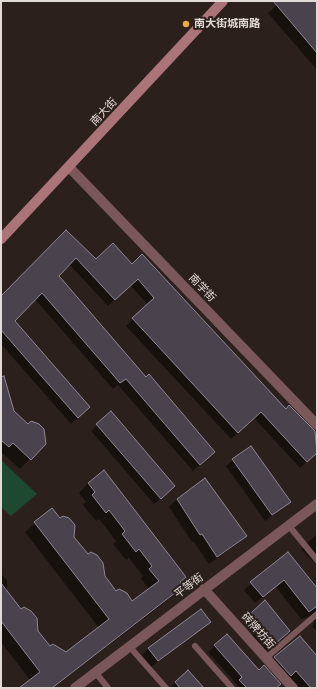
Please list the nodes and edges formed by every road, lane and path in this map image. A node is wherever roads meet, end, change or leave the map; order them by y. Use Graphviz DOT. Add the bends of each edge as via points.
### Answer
graph roads {
  1 [pos="223,1"];
  2 [pos="69,167"];
  3 [pos="1,239"];
  4 [pos="317,425"];
  5 [pos="317,504"];
  6 [pos="289,526"];
  7 [pos="317,560"];
  8 [pos="204,589"];
  9 [pos="317,614"];
  10 [pos="130,646"];
  11 [pos="195,646"];
  12 [pos="266,658"];
  13 [pos="96,672"];
  14 [pos="75,688"];
  15 [pos="108,688"];
  16 [pos="166,688"];
  17 [pos="232,688"];
  18 [pos="293,688"];
  1 -- 2 [label="street, 南大街"];
  2 -- 3 [label="street, 南大街"];
  2 -- 4 [label="street, 南学街"];
  5 -- 6 [label="street, 平等街"];
  6 -- 7 [label="lane"];
  6 -- 8 [label="street, 平等街"];
  8 -- 10 [label="street, 平等街"];
  8 -- 12 [label="street, 砖牌坊街"];
  9 -- 12 [label="lane"];
  10 -- 13 [label="street, 平等街"];
  10 -- 16 [label="lane"];
  11 -- 17 [label="lane"];
  12 -- 18 [label="street, 砖牌坊街"];
  13 -- 14 [label="street, 平等街"];
  13 -- 15 [label="lane"];
}
